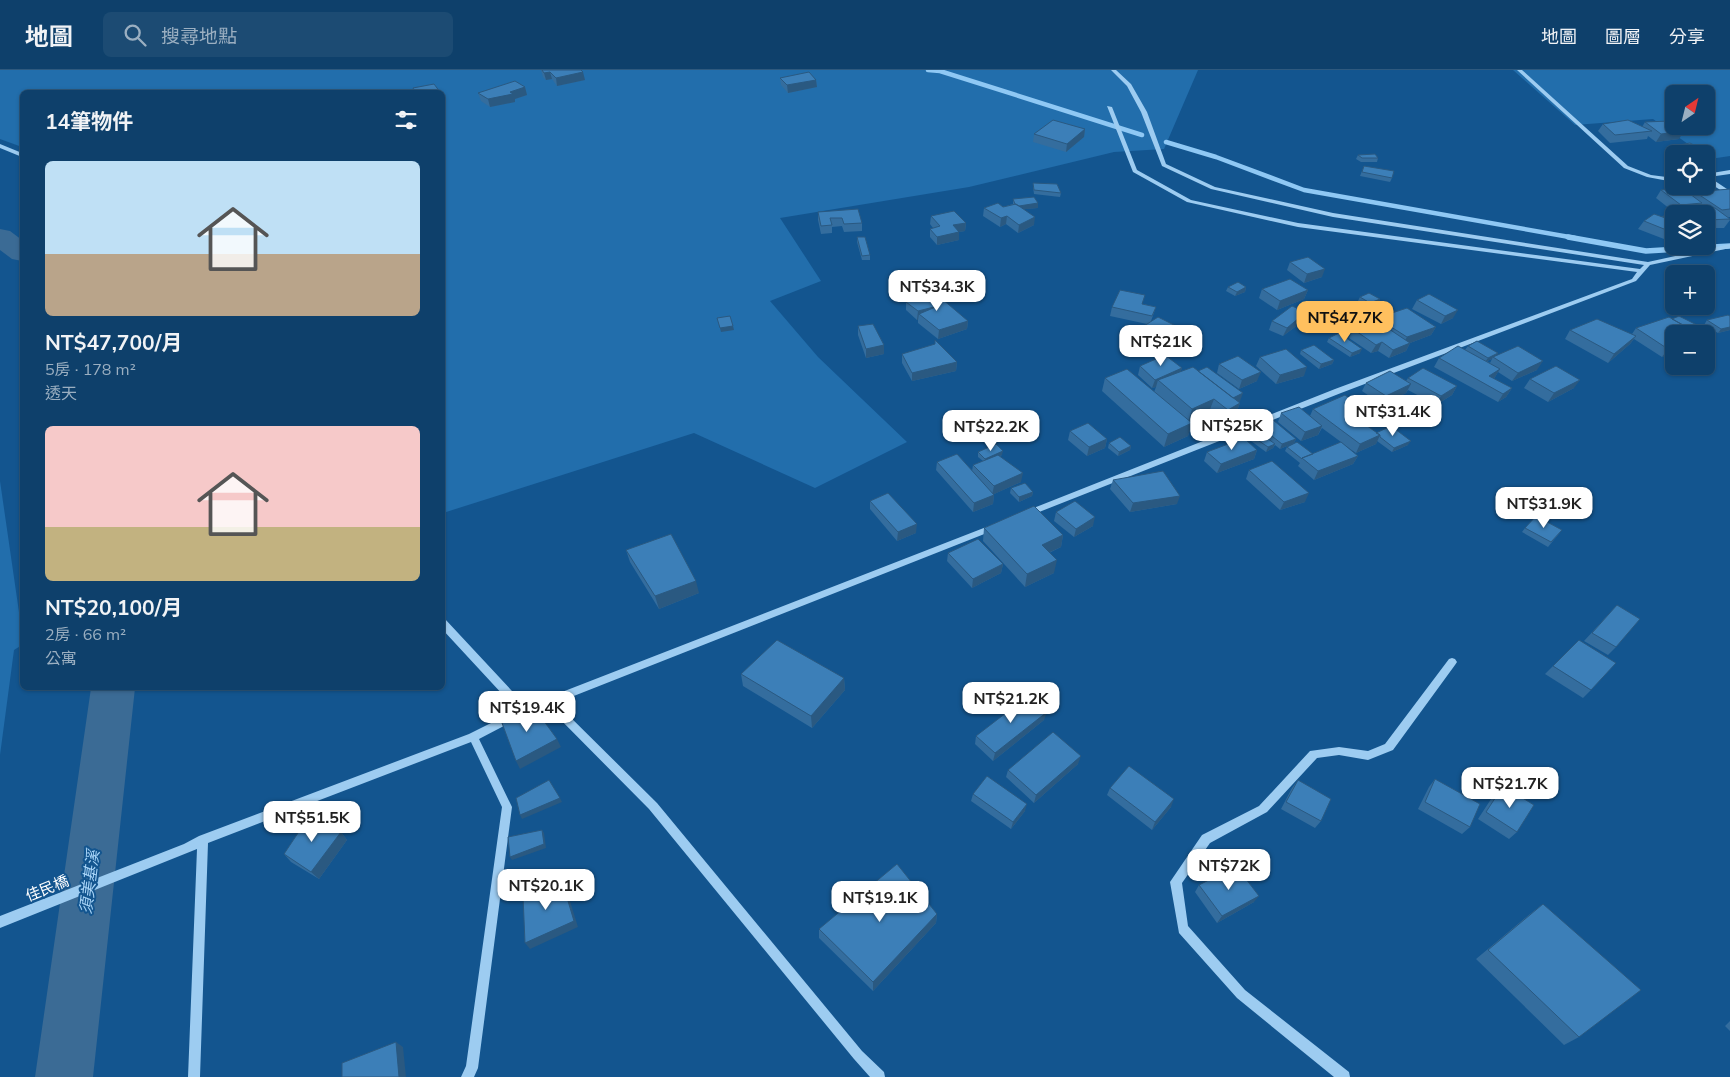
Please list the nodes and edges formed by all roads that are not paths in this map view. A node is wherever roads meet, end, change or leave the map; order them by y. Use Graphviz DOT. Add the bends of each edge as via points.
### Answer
graph roads {
  1 [pos="1113,70"];
  2 [pos="1519,70"];
  3 [pos="1109,107"];
  4 [pos="0,146"];
  5 [pos="20,154"];
  6 [pos="1730,172"];
  7 [pos="1715,175"];
  8 [pos="1665,180"];
  9 [pos="1715,183"];
  10 [pos="1730,194"];
  11 [pos="1727,247"];
  12 [pos="1648,264"];
  13 [pos="1642,271"];
  14 [pos="1020,517"];
  15 [pos="1001,524"];
  16 [pos="445,625"];
  17 [pos="1452,662"];
  18 [pos="549,702"];
  19 [pos="524,711"];
  20 [pos="473,737"];
  21 [pos="203,840"];
  22 [pos="0,922"];
  23 [pos="194,1077"];
  24 [pos="468,1077"];
  25 [pos="879,1077"];
  26 [pos="1344,1077"];
  1 -- 12 [label="street" via="1129,85 1144,112 1164,165 1214,188 1333,215"];
  2 -- 8 [label="street" via="1626,166 1640,174"];
  3 -- 13 [label="street" via="1135,171 1189,201 1298,225"];
  4 -- 5 [label="street"];
  6 -- 7 [label="street"];
  9 -- 10 [label="street"];
  11 -- 12 [label="street"];
  12 -- 13 [label="street"];
  13 -- 14 [label="street" via="1634,280 1347,388"];
  15 -- 18 [label="street, 佳民橋"];
  16 -- 19 [label="street"];
  17 -- 26 [label="street" via="1389,747 1368,756 1339,751 1314,754 1263,808 1206,839 1176,882 1183,929 1241,994"];
  18 -- 19 [label="street, 佳民橋"];
  18 -- 25 [label="street" via="653,806"];
  19 -- 20 [label="street, 佳民橋"];
  20 -- 21 [label="street, 佳民橋"];
  20 -- 24 [label="street" via="507,807 472,1068"];
  21 -- 22 [label="street, 佳民橋"];
  21 -- 23 [label="street"];
}
